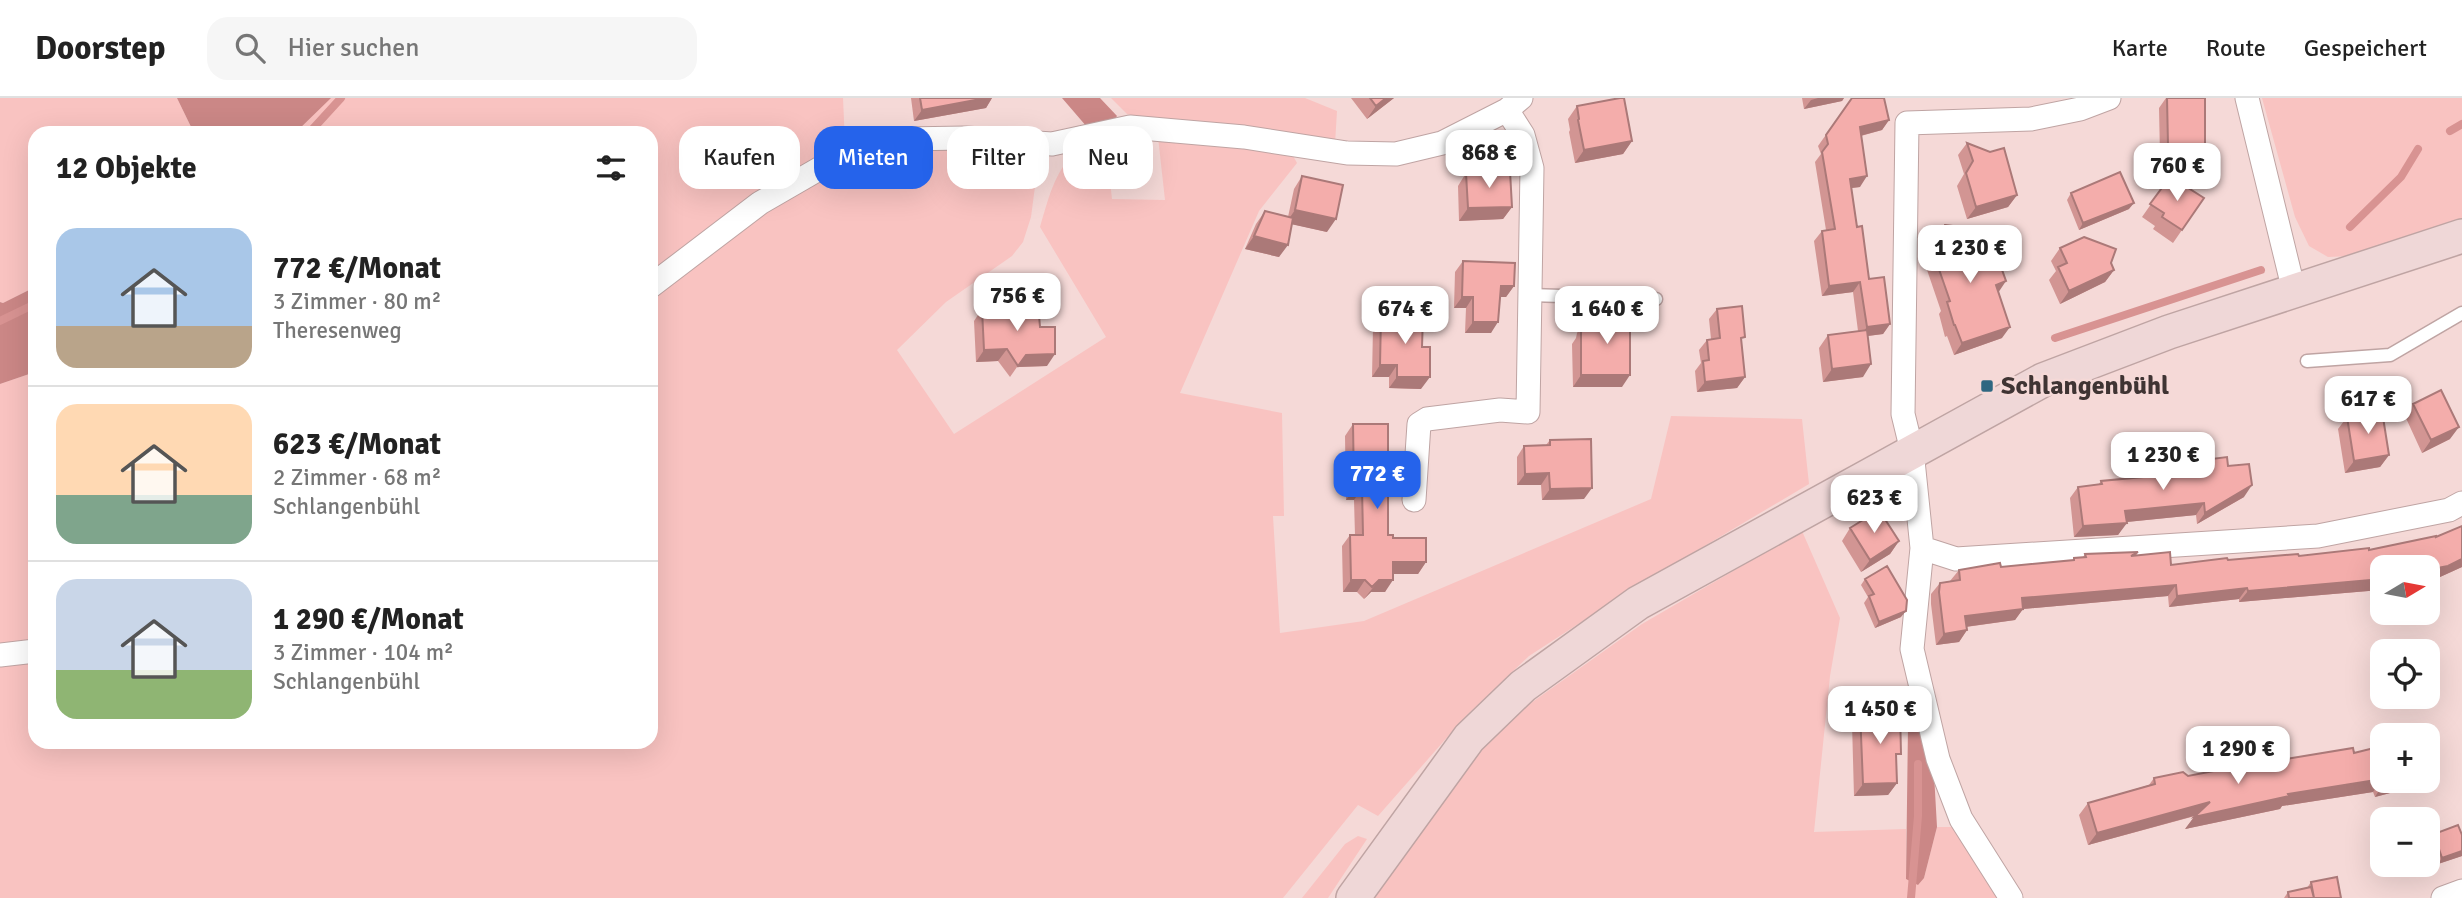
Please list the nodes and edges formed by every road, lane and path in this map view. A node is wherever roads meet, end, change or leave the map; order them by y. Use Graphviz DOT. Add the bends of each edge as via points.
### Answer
graph roads {
  1 [pos="2109,98"];
  2 [pos="2247,98"];
  3 [pos="1514,104"];
  4 [pos="2462,236"];
  5 [pos="658,281"];
  6 [pos="2294,291"];
  7 [pos="1531,295"];
  8 [pos="1656,299"];
  9 [pos="2462,313"];
  10 [pos="2306,361"];
  11 [pos="1912,451"];
  12 [pos="1415,500"];
  13 [pos="2462,503"];
  14 [pos="1922,548"];
  15 [pos="28,653"];
  16 [pos="0,655"];
  17 [pos="2462,891"];
  18 [pos="1353,898"];
  19 [pos="2011,898"];
  20 [pos="2443,898"];
  1 -- 11 [label="street" via="2031,119 1907,123 1903,414"];
  2 -- 6 [label="street"];
  3 -- 5 [label="street" via="1442,143 1395,153 1347,153 1244,137 1130,127 1052,144 902,139 843,155 760,203"];
  3 -- 7 [label="street" via="1532,168"];
  4 -- 6 [label="main road"];
  6 -- 11 [label="main road" via="2043,380"];
  7 -- 8 [label="lane"];
  7 -- 12 [label="street" via="1528,412 1427,419 1419,424"];
  9 -- 10 [label="lane" via="2390,355"];
  11 -- 14 [label="street"];
  11 -- 18 [label="main road" via="1638,603 1523,686 1469,738"];
  13 -- 14 [label="street" via="2449,510 2318,536 1956,559"];
  14 -- 19 [label="street" via="1912,649 1938,759 1961,819"];
  15 -- 16 [label="street"];
  17 -- 20 [label="street"];
}
